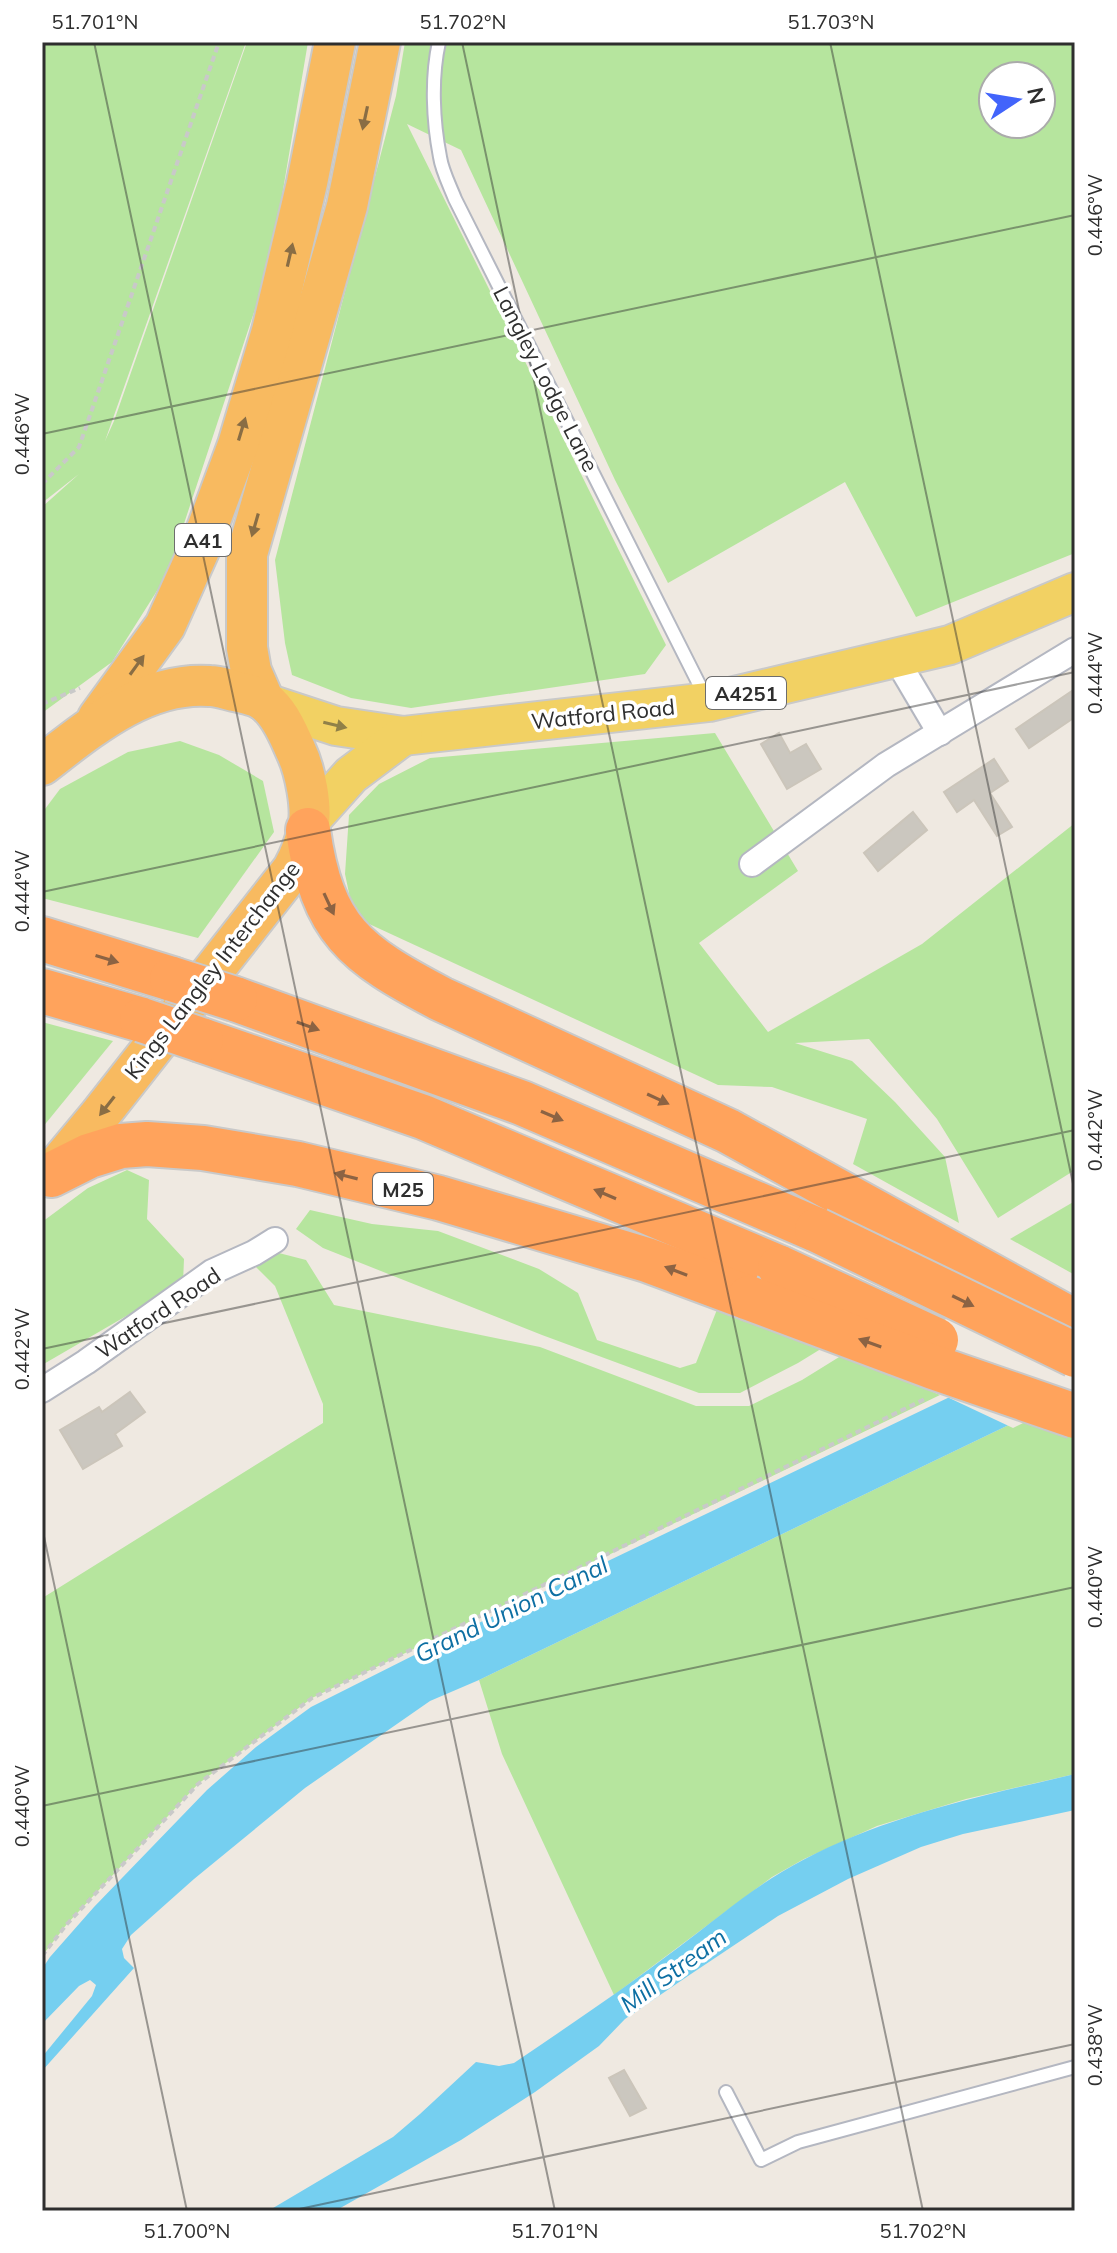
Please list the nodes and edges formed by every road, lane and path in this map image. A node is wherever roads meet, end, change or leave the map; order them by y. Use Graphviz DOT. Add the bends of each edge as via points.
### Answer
graph roads {
  1 [pos="219,42"];
  2 [pos="335,42"];
  3 [pos="380,42"];
  4 [pos="439,42"];
  5 [pos="42,484"];
  6 [pos="1075,592"];
  7 [pos="1075,650"];
  8 [pos="895,657"];
  9 [pos="709,702"];
  10 [pos="266,703"];
  11 [pos="90,728"];
  12 [pos="940,733"];
  13 [pos="403,736"];
  14 [pos="42,765"];
  15 [pos="309,826"];
  16 [pos="752,864"];
  17 [pos="42,939"];
  18 [pos="42,991"];
  19 [pos="46,1177"];
  20 [pos="275,1240"];
  21 [pos="1075,1322"];
  22 [pos="1075,1355"];
  23 [pos="42,1390"];
  24 [pos="936,1394"];
  25 [pos="1075,1416"];
  26 [pos="42,1956"];
  27 [pos="1075,2067"];
  28 [pos="726,2092"];
  1 -- 5 [label="path" via="79,447"];
  11 -- 2 [label="highway, A41, one-way" via="165,626 238,445 272,331"];
  3 -- 10 [label="highway, A41, one-way" via="347,206 247,554 247,648"];
  4 -- 9 [label="lane, Langley Lodge Lane" via="435,60 440,160 455,199"];
  6 -- 8 [label="main road, Watford Road / A4251" via="950,645"];
  7 -- 12 [label="street"];
  8 -- 9 [label="main road, Watford Road / A4251"];
  8 -- 12 [label="street"];
  9 -- 13 [label="main road, Watford Road / A4251"];
  10 -- 11 [label="highway" via="210,686 182,688 148,697"];
  10 -- 13 [label="main road, Watford Road / A4251, one-way" via="336,726"];
  10 -- 15 [label="highway, Kings Langley Interchange" via="286,728 299,757"];
  11 -- 14 [label="highway"];
  12 -- 16 [label="street" via="886,765"];
  13 -- 15 [label="main road" via="351,775"];
  15 -- 19 [label="highway, Kings Langley Interchange, one-way" via="293,869"];
  15 -- 21 [label="highway, one-way" via="312,859 326,904 364,954 397,976 728,1131"];
  17 -- 22 [label="highway, one-way, bridge" via="235,999 522,1103 817,1230"];
  25 -- 18 [label="highway, M25, one-way, bridge" via="929,1337 780,1268 423,1117"];
  25 -- 19 [label="highway, M25, one-way, bridge" via="647,1260 469,1207 282,1161 147,1144 89,1156"];
  20 -- 23 [label="street, Watford Road" via="212,1272"];
  24 -- 26 [label="path" via="312,1698 198,1784"];
  27 -- 28 [label="lane" via="798,2142 761,2160"];
}
